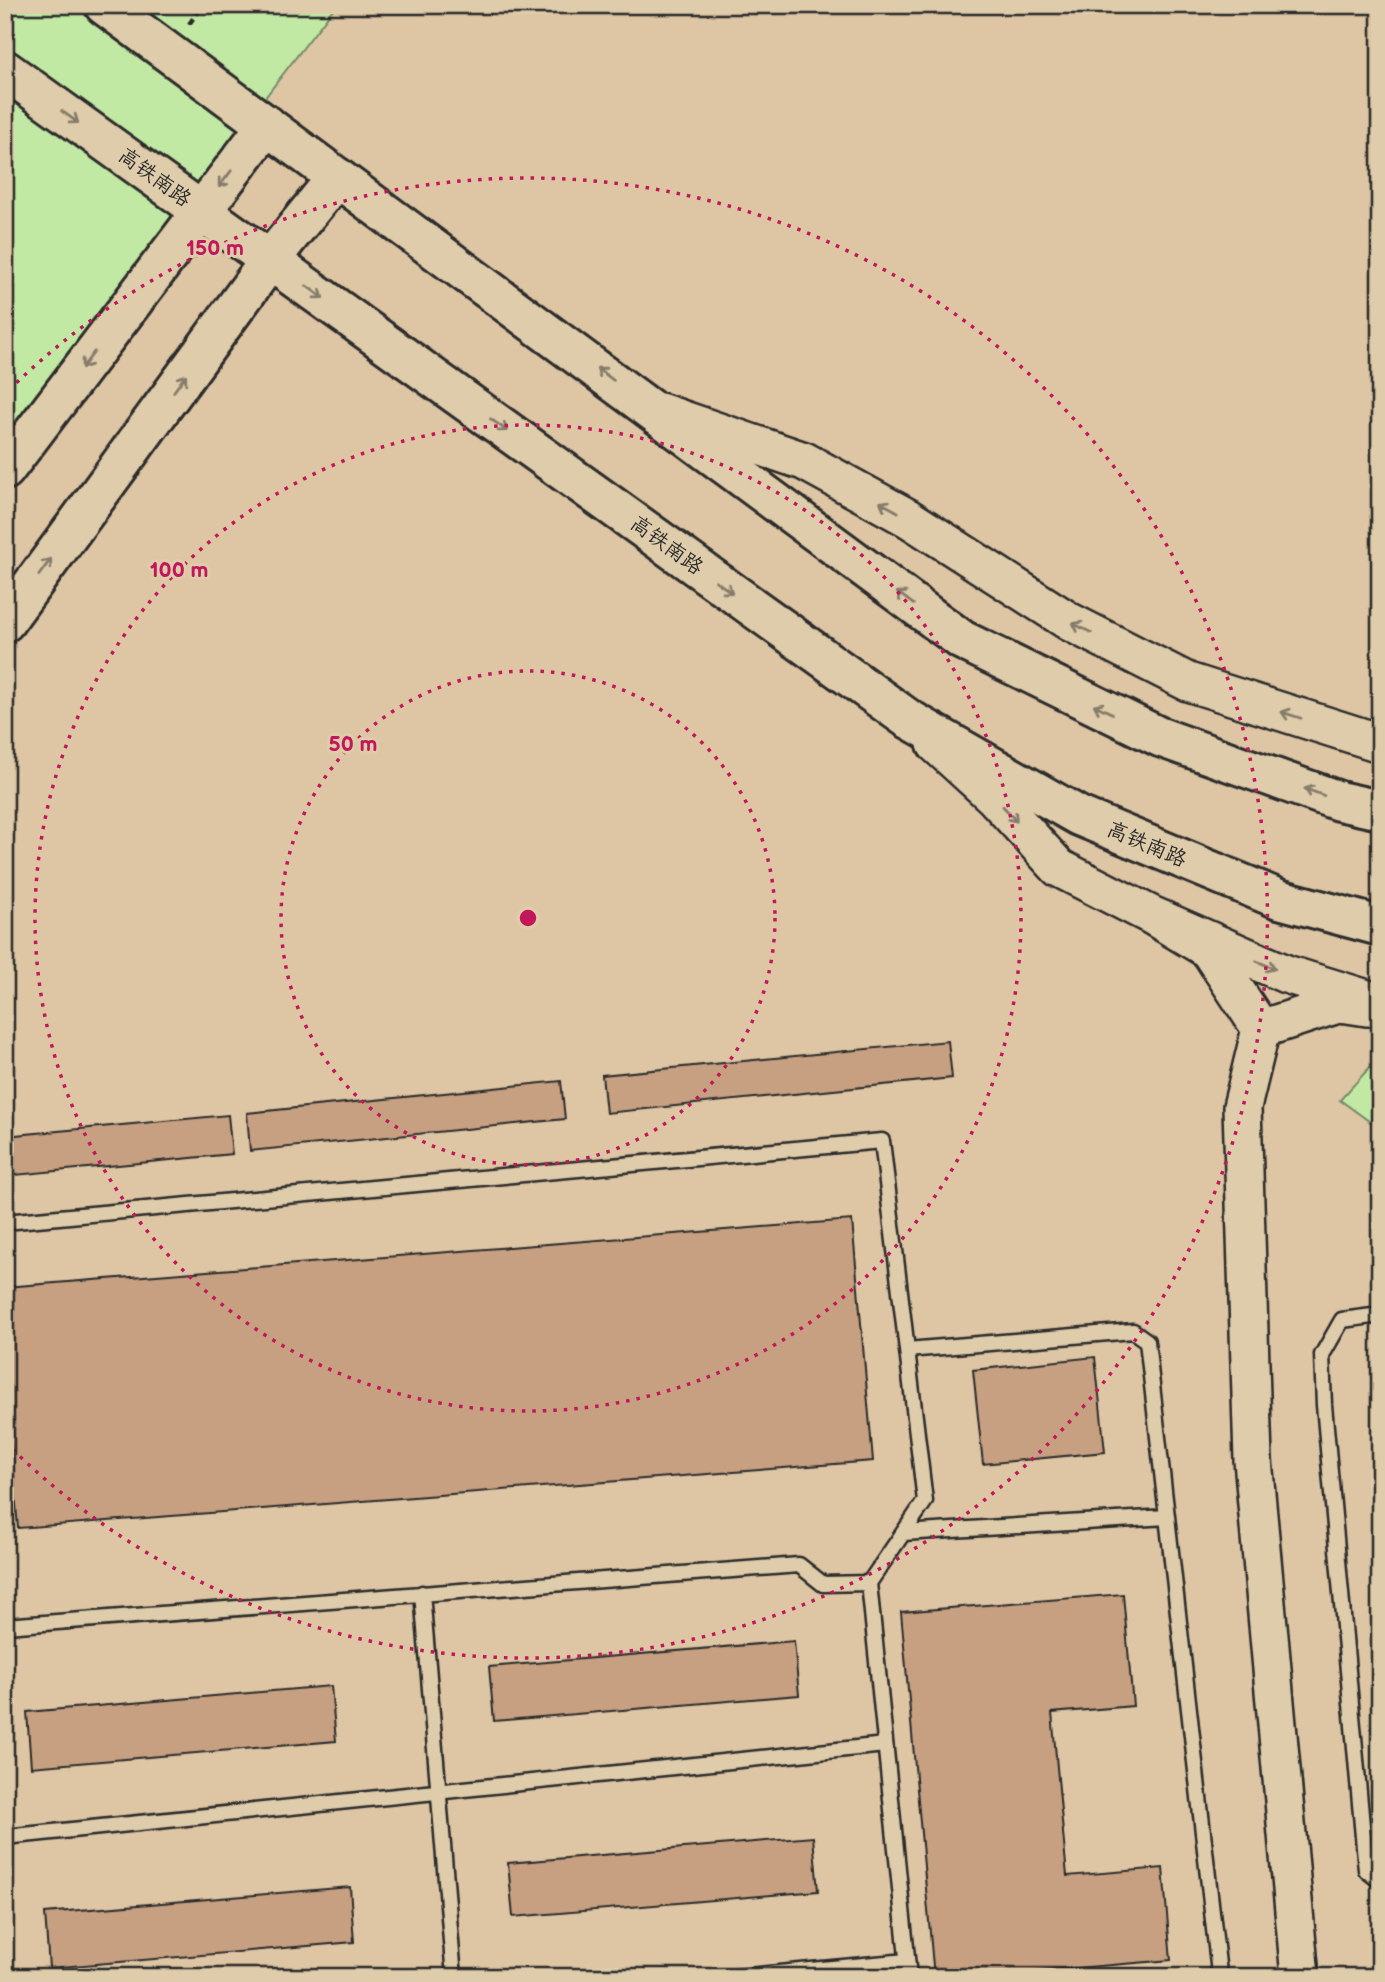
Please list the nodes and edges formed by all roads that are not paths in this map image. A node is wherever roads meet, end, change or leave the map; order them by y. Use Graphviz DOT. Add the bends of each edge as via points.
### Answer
graph roads {
  1 [pos="104,5"];
  2 [pos="10,73"];
  3 [pos="267,125"];
  4 [pos="337,177"];
  5 [pos="201,210"];
  6 [pos="270,260"];
  7 [pos="652,409"];
  8 [pos="5,470"];
  9 [pos="5,622"];
  10 [pos="906,718"];
  11 [pos="1380,743"];
  12 [pos="1380,810"];
  13 [pos="1150,915"];
  14 [pos="1380,926"];
  15 [pos="1380,1003"];
  16 [pos="1380,1009"];
  17 [pos="1261,1029"];
  18 [pos="5,1222"];
  19 [pos="1380,1315"];
  20 [pos="907,1350"];
  21 [pos="1167,1517"];
  22 [pos="903,1533"];
  23 [pos="869,1583"];
  24 [pos="422,1593"];
  25 [pos="5,1626"];
  26 [pos="885,1745"];
  27 [pos="438,1792"];
  28 [pos="5,1837"];
  29 [pos="1380,1881"];
  30 [pos="907,1961"];
  31 [pos="454,1977"];
  32 [pos="737,1977"];
  33 [pos="909,1977"];
  34 [pos="1216,1977"];
  35 [pos="1300,1977"];
  1 -- 3 [label="main road"];
  2 -- 5 [label="main road, 高铁南路, one-way"];
  3 -- 4 [label="main road"];
  3 -- 5 [label="main road, one-way"];
  4 -- 6 [label="main road"];
  7 -- 4 [label="main road, one-way"];
  5 -- 6 [label="main road, 高铁南路"];
  5 -- 8 [label="main road, one-way"];
  9 -- 6 [label="main road, one-way"];
  6 -- 10 [label="main road, 高铁南路, one-way"];
  11 -- 7 [label="street, one-way" via="1188,682 1070,622 908,518 804,461"];
  12 -- 7 [label="main road, one-way" via="1339,801 1160,737 962,640"];
  10 -- 13 [label="street, one-way" via="995,797 1059,867"];
  10 -- 14 [label="main road, 高铁南路" via="1079,816 1279,900"];
  13 -- 15 [label="street, one-way" via="1286,974"];
  13 -- 17 [label="street" via="1209,950"];
  16 -- 17 [label="street" via="1341,1003"];
  17 -- 35 [label="street" via="1242,1107 1253,1460"];
  18 -- 20 [label="lane" via="882,1141"];
  19 -- 29 [label="lane" via="1342,1320 1322,1355 1366,1870"];
  20 -- 21 [label="lane" via="1133,1331 1147,1341"];
  20 -- 22 [label="lane" via="925,1500"];
  21 -- 22 [label="lane"];
  21 -- 34 [label="lane"];
  22 -- 23 [label="lane"];
  23 -- 24 [label="lane" via="823,1584 799,1565"];
  23 -- 26 [label="lane"];
  24 -- 25 [label="lane"];
  24 -- 27 [label="lane"];
  26 -- 27 [label="lane"];
  26 -- 30 [label="lane"];
  27 -- 28 [label="lane"];
  27 -- 31 [label="lane"];
  30 -- 32 [label="lane"];
  30 -- 33 [label="lane"];
}
